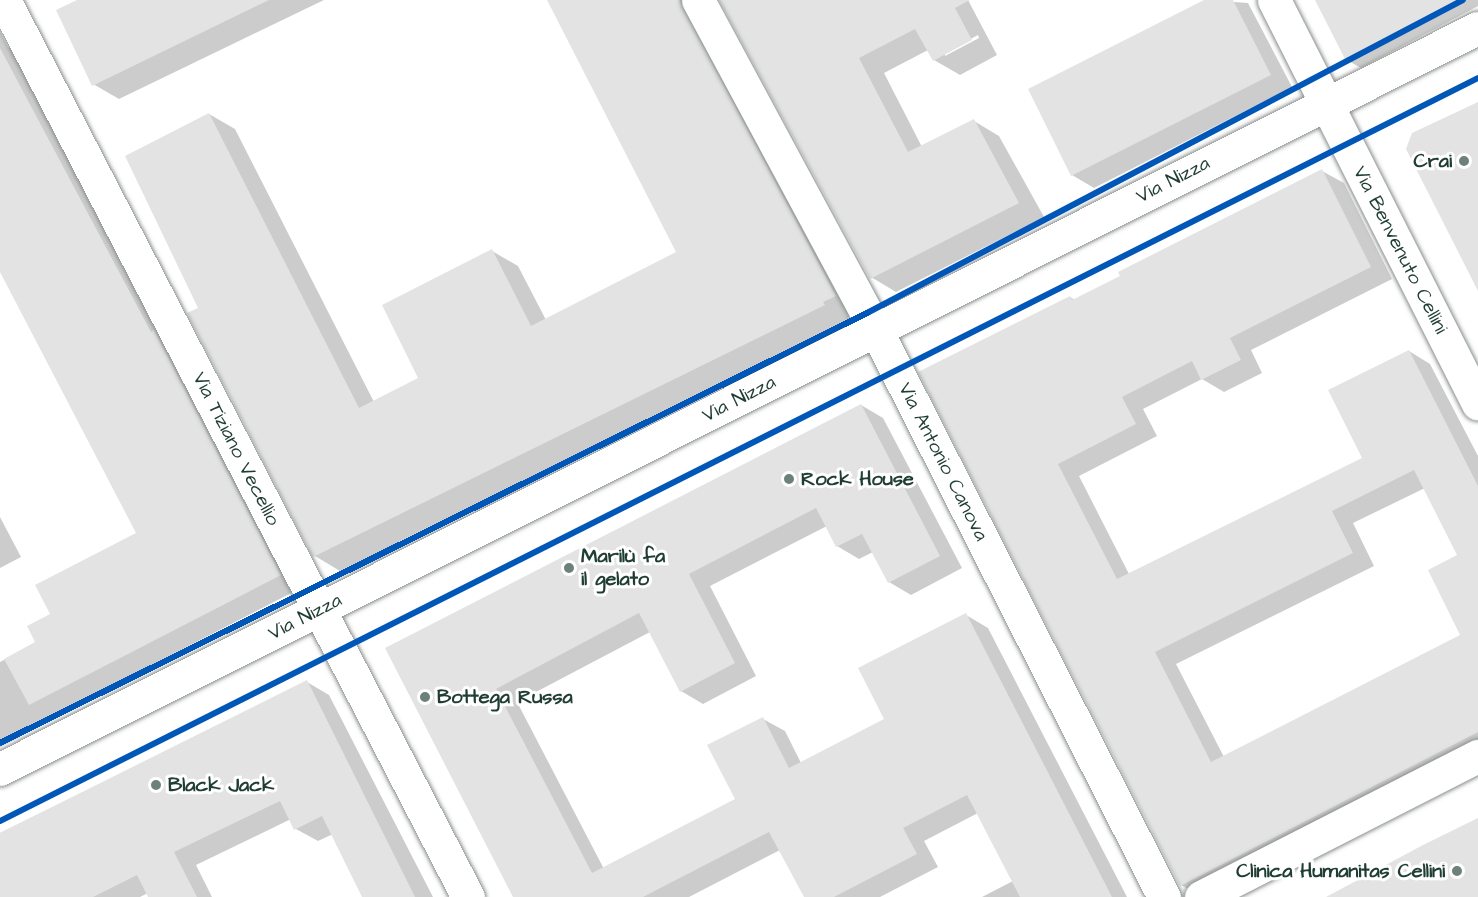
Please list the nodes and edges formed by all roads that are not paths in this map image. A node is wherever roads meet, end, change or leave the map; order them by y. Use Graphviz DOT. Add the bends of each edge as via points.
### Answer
graph roads {
  1 [pos="698,0"];
  2 [pos="1274,0"];
  3 [pos="7,4"];
  4 [pos="1478,28"];
  5 [pos="1326,103"];
  6 [pos="876,330"];
  7 [pos="1478,403"];
  8 [pos="319,609"];
  9 [pos="1478,756"];
  10 [pos="0,769"];
  11 [pos="468,897"];
  12 [pos="1164,897"];
  13 [pos="1202,897"];
  1 -- 6 [label="street, Via Antonio Canova"];
  2 -- 5 [label="street, Via Benvenuto Cellini"];
  3 -- 8 [label="street, Via Tiziano Vecellio"];
  4 -- 5 [label="street, Via Nizza"];
  5 -- 6 [label="street, Via Nizza"];
  5 -- 7 [label="street, Via Benvenuto Cellini"];
  6 -- 8 [label="street, Via Nizza"];
  6 -- 12 [label="street, Via Antonio Canova"];
  8 -- 10 [label="street, Via Nizza"];
  8 -- 11 [label="street, Via Tiziano Vecellio"];
  9 -- 13 [label="street"];
}
